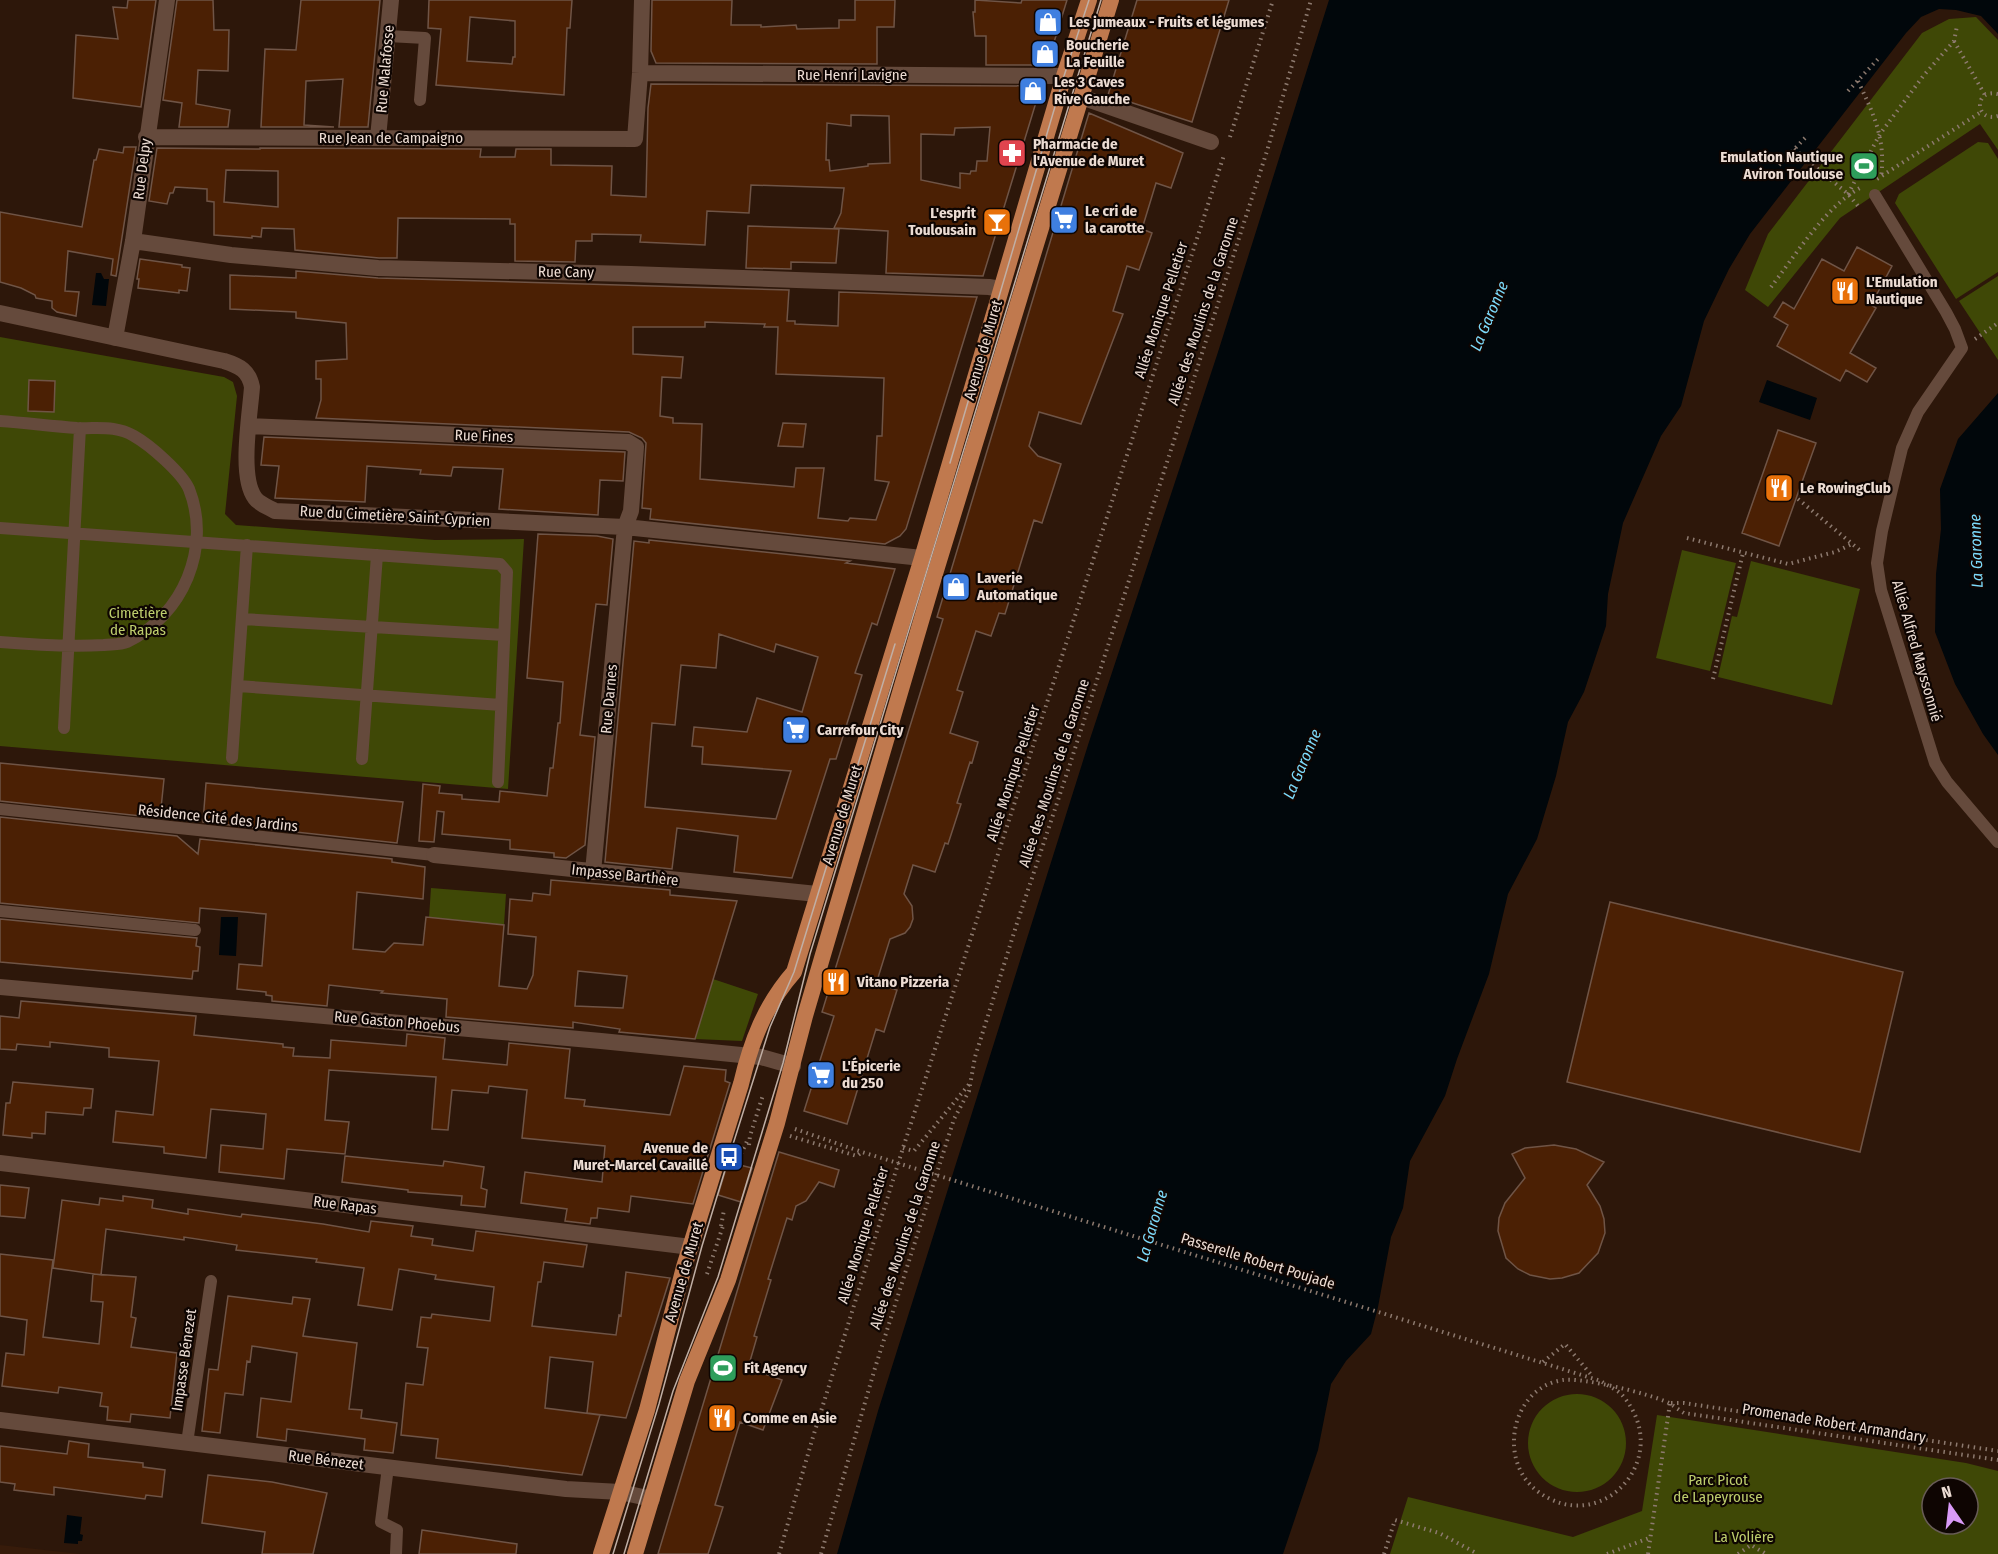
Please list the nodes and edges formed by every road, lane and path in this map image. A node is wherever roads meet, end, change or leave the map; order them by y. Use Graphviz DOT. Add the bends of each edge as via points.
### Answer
graph roads {
  1 [pos="167,0"];
  2 [pos="391,0"];
  3 [pos="642,0"];
  4 [pos="1089,0"];
  5 [pos="1111,0"];
  6 [pos="1273,0"];
  7 [pos="1311,0"];
  8 [pos="1957,26"];
  9 [pos="388,36"];
  10 [pos="1954,41"];
  11 [pos="1878,59"];
  12 [pos="640,74"];
  13 [pos="1064,76"];
  14 [pos="1858,81"];
  15 [pos="1848,91"];
  16 [pos="1986,94"];
  17 [pos="1998,94"];
  18 [pos="1081,97"];
  19 [pos="420,100"];
  20 [pos="1998,116"];
  21 [pos="1881,134"];
  22 [pos="146,137"];
  23 [pos="378,138"];
  24 [pos="1805,138"];
  25 [pos="1211,142"];
  26 [pos="1794,150"];
  27 [pos="1779,165"];
  28 [pos="1848,194"];
  29 [pos="1875,195"];
  30 [pos="1858,206"];
  31 [pos="133,241"];
  32 [pos="1001,289"];
  33 [pos="0,314"];
  34 [pos="1998,323"];
  35 [pos="115,338"];
  36 [pos="1962,348"];
  37 [pos="0,421"];
  38 [pos="250,426"];
  39 [pos="80,428"];
  40 [pos="1798,499"];
  41 [pos="626,527"];
  42 [pos="0,528"];
  43 [pos="74,532"];
  44 [pos="1687,538"];
  45 [pos="198,542"];
  46 [pos="1852,544"];
  47 [pos="247,545"];
  48 [pos="1743,552"];
  49 [pos="377,555"];
  50 [pos="922,558"];
  51 [pos="1877,563"];
  52 [pos="242,619"];
  53 [pos="372,627"];
  54 [pos="504,635"];
  55 [pos="0,642"];
  56 [pos="69,647"];
  57 [pos="1713,679"];
  58 [pos="238,686"];
  59 [pos="367,695"];
  60 [pos="501,705"];
  61 [pos="64,728"];
  62 [pos="232,758"];
  63 [pos="362,759"];
  64 [pos="498,782"];
  65 [pos="0,809"];
  66 [pos="1998,842"];
  67 [pos="434,855"];
  68 [pos="593,872"];
  69 [pos="817,894"];
  70 [pos="0,911"];
  71 [pos="195,930"];
  72 [pos="0,987"];
  73 [pos="748,1056"];
  74 [pos="793,1066"];
  75 [pos="972,1081"];
  76 [pos="782,1129"];
  77 [pos="903,1148"];
  78 [pos="862,1152"];
  79 [pos="899,1162"];
  80 [pos="0,1163"];
  81 [pos="691,1247"];
  82 [pos="211,1281"];
  83 [pos="1543,1362"];
  84 [pos="1600,1384"];
  85 [pos="1648,1395"];
  86 [pos="1670,1403"];
  87 [pos="0,1420"];
  88 [pos="187,1443"];
  89 [pos="1998,1451"];
  90 [pos="1998,1460"];
  91 [pos="388,1467"];
  92 [pos="620,1492"];
  93 [pos="652,1499"];
  94 [pos="1650,1537"];
  95 [pos="396,1554"];
  96 [pos="602,1554"];
  97 [pos="635,1554"];
  98 [pos="779,1554"];
  99 [pos="821,1554"];
  100 [pos="1384,1554"];
  101 [pos="1478,1554"];
  102 [pos="1607,1554"];
  103 [pos="1648,1554"];
  104 [pos="1738,1554"];
  105 [pos="1766,1554"];
  1 -- 22 [label="street, Rue Delpy"];
  2 -- 9 [label="street, Rue Malafosse"];
  3 -- 12 [label="street"];
  4 -- 13 [label="main road, Avenue de Muret"];
  5 -- 18 [label="main road, Avenue de Muret"];
  6 -- 77 [label="path, Allée Monique Pelletier"];
  7 -- 75 [label="path, Allée des Moulins de la Garonne" via="1267,151 975,1057"];
  8 -- 10 [label="path"];
  9 -- 19 [label="lane" via="425,38"];
  9 -- 23 [label="street, Rue Malafosse"];
  10 -- 16 [label="path"];
  10 -- 21 [label="path"];
  11 -- 14 [label="path"];
  12 -- 13 [label="street, Rue Henri Lavigne"];
  12 -- 23 [label="street, Rue Jean de Campaigno" via="635,139"];
  13 -- 32 [label="main road, Avenue de Muret"];
  14 -- 15 [label="path"];
  14 -- 21 [label="path"];
  16 -- 17 [label="path"];
  16 -- 20 [label="path" via="1979,105 1981,112 1992,118"];
  18 -- 25 [label="street"];
  18 -- 74 [label="main road, Avenue de Muret" via="934,577"];
  21 -- 28 [label="path"];
  21 -- 29 [label="path" via="1882,176"];
  22 -- 23 [label="street, Rue Jean de Campaigno"];
  22 -- 31 [label="street, Rue Delpy"];
  24 -- 26 [label="path"];
  26 -- 27 [label="path"];
  26 -- 28 [label="path"];
  28 -- 30 [label="path"];
  29 -- 36 [label="lane" via="1950,320"];
  31 -- 32 [label="street, Rue Cany" via="231,255 378,268 655,274"];
  31 -- 35 [label="street, Rue Delpy"];
  32 -- 50 [label="main road, Avenue de Muret"];
  33 -- 35 [label="street, Rue du Cimetière Saint-Cyprien"];
  34 -- 36 [label="path"];
  35 -- 38 [label="street, Rue du Cimetière Saint-Cyprien" via="239,366 250,375"];
  36 -- 51 [label="lane, Allée Alfred Mayssonnié" via="1918,412 1902,448"];
  37 -- 39 [label="lane"];
  38 -- 41 [label="street, Rue du Cimetière Saint-Cyprien" via="246,466 249,487 256,500 274,511"];
  38 -- 41 [label="street, Rue Fines" via="628,442 636,447"];
  39 -- 43 [label="lane"];
  39 -- 45 [label="lane" via="112,427 135,436 165,459 188,487 197,514"];
  40 -- 46 [label="path"];
  41 -- 50 [label="street, Rue du Cimetière Saint-Cyprien"];
  41 -- 68 [label="street, Rue Darnes"];
  42 -- 43 [label="lane"];
  43 -- 45 [label="lane"];
  43 -- 56 [label="lane"];
  44 -- 48 [label="path"];
  45 -- 47 [label="lane"];
  45 -- 56 [label="lane" via="188,578 175,604 150,628 125,643"];
  46 -- 48 [label="path" via="1788,564"];
  46 -- 51 [label="path"];
  47 -- 49 [label="lane"];
  47 -- 52 [label="lane"];
  48 -- 57 [label="path"];
  49 -- 53 [label="lane"];
  49 -- 54 [label="lane" via="500,564 507,572"];
  50 -- 69 [label="main road, Avenue de Muret"];
  51 -- 66 [label="lane, Allée Alfred Mayssonnié" via="1881,590 1935,763"];
  52 -- 53 [label="lane"];
  52 -- 58 [label="lane"];
  53 -- 54 [label="lane"];
  53 -- 59 [label="lane"];
  54 -- 60 [label="lane"];
  55 -- 56 [label="lane"];
  56 -- 61 [label="lane"];
  58 -- 59 [label="lane"];
  58 -- 62 [label="lane"];
  59 -- 60 [label="lane"];
  59 -- 63 [label="lane"];
  60 -- 64 [label="lane"];
  65 -- 67 [label="lane, Résidence Cité des Jardins"];
  67 -- 68 [label="street, Impasse Barthère"];
  68 -- 69 [label="street, Impasse Barthère"];
  69 -- 73 [label="main road, Avenue de Muret" via="794,972 768,1008"];
  70 -- 71 [label="lane"];
  72 -- 73 [label="street, Rue Gaston Phoebus"];
  73 -- 74 [label="street, Rue Gaston Phoebus"];
  73 -- 81 [label="main road, Avenue de Muret"];
  74 -- 76 [label="main road, Avenue de Muret"];
  75 -- 77 [label="path" via="914,1151"];
  75 -- 99 [label="path, Allée des Moulins de la Garonne" via="954,1119"];
  76 -- 78 [label="path"];
  76 -- 78 [label="path" via="857,1156"];
  76 -- 93 [label="main road, Avenue de Muret" via="687,1381"];
  77 -- 79 [label="path, Allée Monique Pelletier"];
  78 -- 79 [label="path, Passerelle Robert Poujade"];
  79 -- 83 [label="path, Passerelle Robert Poujade"];
  79 -- 98 [label="path, Allée Monique Pelletier"];
  80 -- 81 [label="street, Rue Rapas"];
  81 -- 92 [label="main road, Avenue de Muret" via="647,1410"];
  82 -- 88 [label="lane, Impasse Bénezet"];
  83 -- 84 [label="path" via="1565,1344"];
  83 -- 84 [label="path, Passerelle Robert Poujade" via="1601,1381 1623,1395 1640,1429 1639,1462 1618,1491 1590,1504 1557,1503 1533,1488 1524,1477 1514,1453 1516,1425 1528,1400 1545,1387 1563,1380"];
  84 -- 85 [label="path, Passerelle Robert Poujade"];
  85 -- 86 [label="path, Promenade Robert Armandary"];
  86 -- 89 [label="path, Promenade Robert Armandary"];
  86 -- 90 [label="path, Promenade Robert Armandary" via="1684,1413"];
  86 -- 94 [label="path"];
  87 -- 88 [label="street, Rue Bénezet"];
  88 -- 91 [label="street, Rue Bénezet"];
  91 -- 92 [label="street, Rue Bénezet"];
  91 -- 95 [label="lane" via="381,1522 397,1530"];
  92 -- 93 [label="street, Rue Bénezet"];
  92 -- 96 [label="main road, Avenue de Muret"];
  93 -- 97 [label="main road, Avenue de Muret"];
  94 -- 102 [label="path"];
  94 -- 103 [label="path"];
  100 -- 101 [label="path" via="1395,1520 1439,1533"];
  104 -- 105 [label="path" via="1751,1545"];
}
